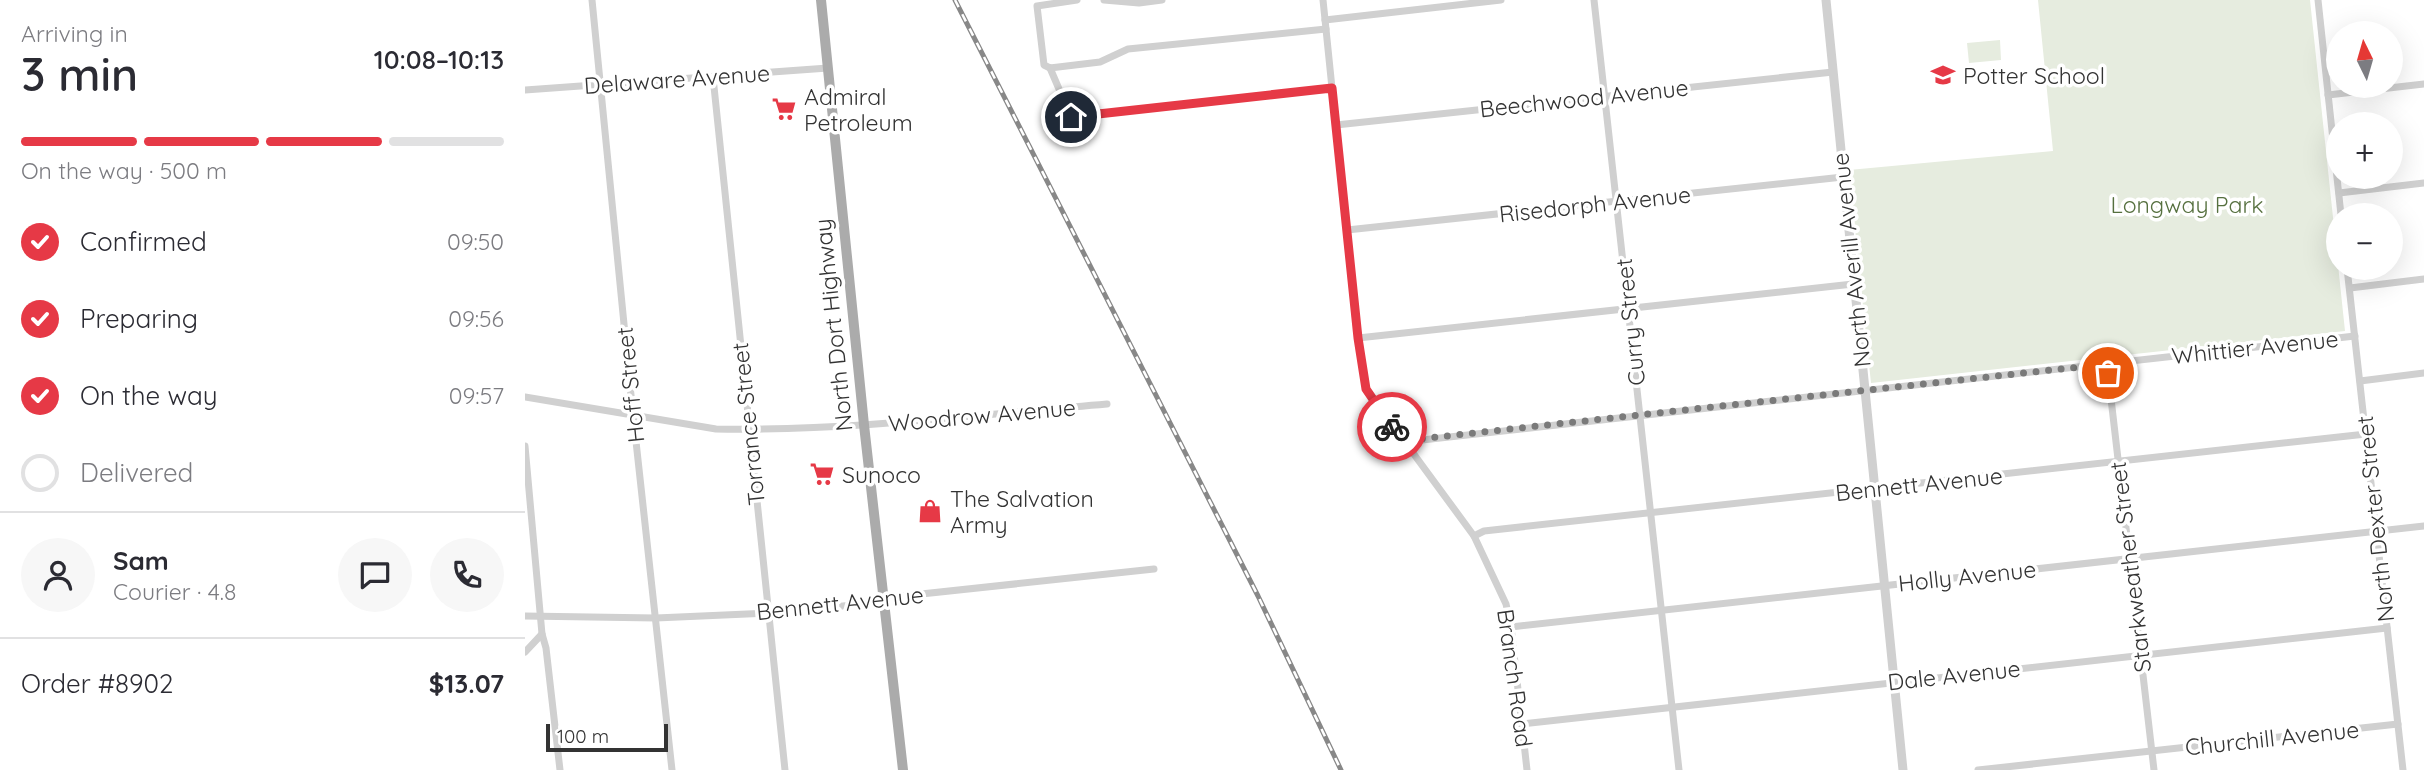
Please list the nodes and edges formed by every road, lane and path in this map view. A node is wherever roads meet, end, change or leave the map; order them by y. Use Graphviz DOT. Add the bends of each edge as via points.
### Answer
graph roads {
  1 [pos="592,0"];
  2 [pos="821,0"];
  3 [pos="1077,0"];
  4 [pos="1104,0"];
  5 [pos="1162,0"];
  6 [pos="1323,0"];
  7 [pos="1501,0"];
  8 [pos="1594,0"];
  9 [pos="1826,0"];
  10 [pos="2318,0"];
  11 [pos="1325,20"];
  12 [pos="1326,29"];
  13 [pos="828,68"];
  14 [pos="1050,68"];
  15 [pos="1833,72"];
  16 [pos="2326,76"];
  17 [pos="713,77"];
  18 [pos="2424,84"];
  19 [pos="599,85"];
  20 [pos="2403,86"];
  21 [pos="1332,88"];
  22 [pos="525,90"];
  23 [pos="1605,95"];
  24 [pos="2328,98"];
  25 [pos="1336,125"];
  26 [pos="1843,177"];
  27 [pos="2424,183"];
  28 [pos="2339,192"];
  29 [pos="1617,201"];
  30 [pos="2340,203"];
  31 [pos="1347,230"];
  32 [pos="2424,279"];
  33 [pos="2349,280"];
  34 [pos="1853,284"];
  35 [pos="2350,288"];
  36 [pos="1628,307"];
  37 [pos="2355,335"];
  38 [pos="1358,338"];
  39 [pos="2107,364"];
  40 [pos="2424,373"];
  41 [pos="2360,381"];
  42 [pos="1864,389"];
  43 [pos="525,397"];
  44 [pos="1107,404"];
  45 [pos="1640,414"];
  46 [pos="633,416"];
  47 [pos="864,425"];
  48 [pos="748,430"];
  49 [pos="2366,434"];
  50 [pos="1404,442"];
  51 [pos="525,446"];
  52 [pos="2118,461"];
  53 [pos="1873,489"];
  54 [pos="528,507"];
  55 [pos="1651,513"];
  56 [pos="2424,526"];
  57 [pos="2377,531"];
  58 [pos="1474,536"];
  59 [pos="2129,558"];
  60 [pos="1154,569"];
  61 [pos="1883,585"];
  62 [pos="884,598"];
  63 [pos="1661,610"];
  64 [pos="768,613"];
  65 [pos="542,615"];
  66 [pos="525,616"];
  67 [pos="656,618"];
  68 [pos="1511,627"];
  69 [pos="2387,628"];
  70 [pos="542,634"];
  71 [pos="525,652"];
  72 [pos="2141,655"];
  73 [pos="1893,682"];
  74 [pos="1672,706"];
  75 [pos="1522,724"];
  76 [pos="2398,724"];
  77 [pos="2152,751"];
  78 [pos="559,770"];
  79 [pos="672,770"];
  80 [pos="785,770"];
  81 [pos="903,770"];
  82 [pos="1527,770"];
  83 [pos="1679,770"];
  84 [pos="1903,770"];
  85 [pos="1978,770"];
  86 [pos="2154,770"];
  87 [pos="2403,770"];
  1 -- 19 [label="street, Hoff Street"];
  2 -- 13 [label="main road, North Dort Highway"];
  3 -- 14 [label="street" via="1037,6 1044,65"];
  4 -- 5 [label="street"];
  6 -- 11 [label="street, Branch Road"];
  7 -- 11 [label="street"];
  8 -- 23 [label="street, Curry Street"];
  9 -- 15 [label="street, North Averill Avenue"];
  10 -- 16 [label="street"];
  11 -- 12 [label="street, Branch Road"];
  12 -- 14 [label="street" via="1128,49 1100,62"];
  12 -- 21 [label="street, Branch Road"];
  13 -- 17 [label="street, Delaware Avenue"];
  13 -- 47 [label="main road, North Dort Highway"];
  14 -- 21 [label="street" via="1071,117"];
  15 -- 23 [label="street, Beechwood Avenue"];
  15 -- 26 [label="street, North Averill Avenue"];
  17 -- 19 [label="street, Delaware Avenue"];
  17 -- 48 [label="street, Torrance Street"];
  18 -- 20 [label="street"];
  19 -- 22 [label="street, Delaware Avenue"];
  19 -- 46 [label="street, Hoff Street"];
  21 -- 25 [label="street, Branch Road"];
  23 -- 25 [label="street, Beechwood Avenue"];
  23 -- 29 [label="street, Curry Street"];
  24 -- 28 [label="street"];
  25 -- 31 [label="street, Branch Road"];
  26 -- 29 [label="street, Risedorph Avenue"];
  26 -- 34 [label="street, North Averill Avenue"];
  27 -- 28 [label="street"];
  28 -- 30 [label="street"];
  29 -- 31 [label="street, Risedorph Avenue"];
  29 -- 36 [label="street, Curry Street"];
  31 -- 38 [label="street, Branch Road"];
  32 -- 35 [label="street"];
  33 -- 35 [label="street, North Dexter Street"];
  34 -- 36 [label="street"];
  34 -- 42 [label="street, North Averill Avenue"];
  35 -- 37 [label="street, North Dexter Street"];
  36 -- 38 [label="street"];
  36 -- 45 [label="street, Curry Street"];
  37 -- 39 [label="street, Whittier Avenue"];
  37 -- 41 [label="street, North Dexter Street"];
  38 -- 50 [label="street, Branch Road" via="1366,389"];
  39 -- 42 [label="street, Whittier Avenue"];
  39 -- 52 [label="street, Starkweather Street"];
  40 -- 41 [label="street"];
  41 -- 49 [label="street, North Dexter Street"];
  42 -- 45 [label="street, Whittier Avenue"];
  42 -- 53 [label="street, North Averill Avenue"];
  43 -- 46 [label="street, Woodrow Avenue"];
  44 -- 47 [label="street, Woodrow Avenue"];
  45 -- 50 [label="street, Whittier Avenue"];
  45 -- 55 [label="street, Curry Street"];
  46 -- 48 [label="street, Woodrow Avenue"];
  46 -- 67 [label="street, Hoff Street"];
  47 -- 48 [label="street, Woodrow Avenue"];
  47 -- 62 [label="main road, North Dort Highway"];
  48 -- 64 [label="street, Torrance Street"];
  49 -- 52 [label="street, Bennett Avenue"];
  49 -- 57 [label="street, North Dexter Street"];
  50 -- 58 [label="street, Branch Road"];
  51 -- 54 [label="street"];
  52 -- 53 [label="street, Bennett Avenue"];
  52 -- 59 [label="street, Starkweather Street"];
  53 -- 55 [label="street, Bennett Avenue"];
  53 -- 61 [label="street, North Averill Avenue"];
  54 -- 65 [label="street"];
  55 -- 58 [label="street, Bennett Avenue" via="1485,531"];
  55 -- 63 [label="street, Curry Street"];
  56 -- 57 [label="street, Holly Avenue"];
  57 -- 59 [label="street, Holly Avenue"];
  57 -- 69 [label="street, North Dexter Street"];
  58 -- 68 [label="street, Branch Road" via="1506,604"];
  59 -- 61 [label="street, Holly Avenue"];
  59 -- 72 [label="street, Starkweather Street"];
  60 -- 62 [label="street, Bennett Avenue"];
  61 -- 63 [label="street, Holly Avenue"];
  61 -- 73 [label="street, North Averill Avenue"];
  62 -- 64 [label="street, Bennett Avenue"];
  62 -- 81 [label="main road, North Dort Highway"];
  63 -- 68 [label="street, Holly Avenue"];
  63 -- 74 [label="street, Curry Street"];
  64 -- 67 [label="street, Bennett Avenue"];
  64 -- 80 [label="street, Torrance Street"];
  65 -- 66 [label="street, Bennett Avenue"];
  65 -- 67 [label="street, Bennett Avenue"];
  65 -- 70 [label="street"];
  67 -- 79 [label="street, Hoff Street"];
  68 -- 75 [label="street, Branch Road"];
  69 -- 72 [label="street, Dale Avenue"];
  69 -- 76 [label="street, North Dexter Street"];
  70 -- 71 [label="street"];
  70 -- 78 [label="street"];
  72 -- 73 [label="street, Dale Avenue"];
  72 -- 77 [label="street, Starkweather Street"];
  73 -- 74 [label="street, Dale Avenue"];
  73 -- 84 [label="street, North Averill Avenue"];
  74 -- 75 [label="street, Dale Avenue"];
  74 -- 83 [label="street, Curry Street"];
  75 -- 82 [label="street, Branch Road"];
  76 -- 77 [label="street, Churchill Avenue"];
  76 -- 87 [label="street, North Dexter Street"];
  77 -- 85 [label="street, Churchill Avenue"];
  77 -- 86 [label="street, Starkweather Street"];
}
